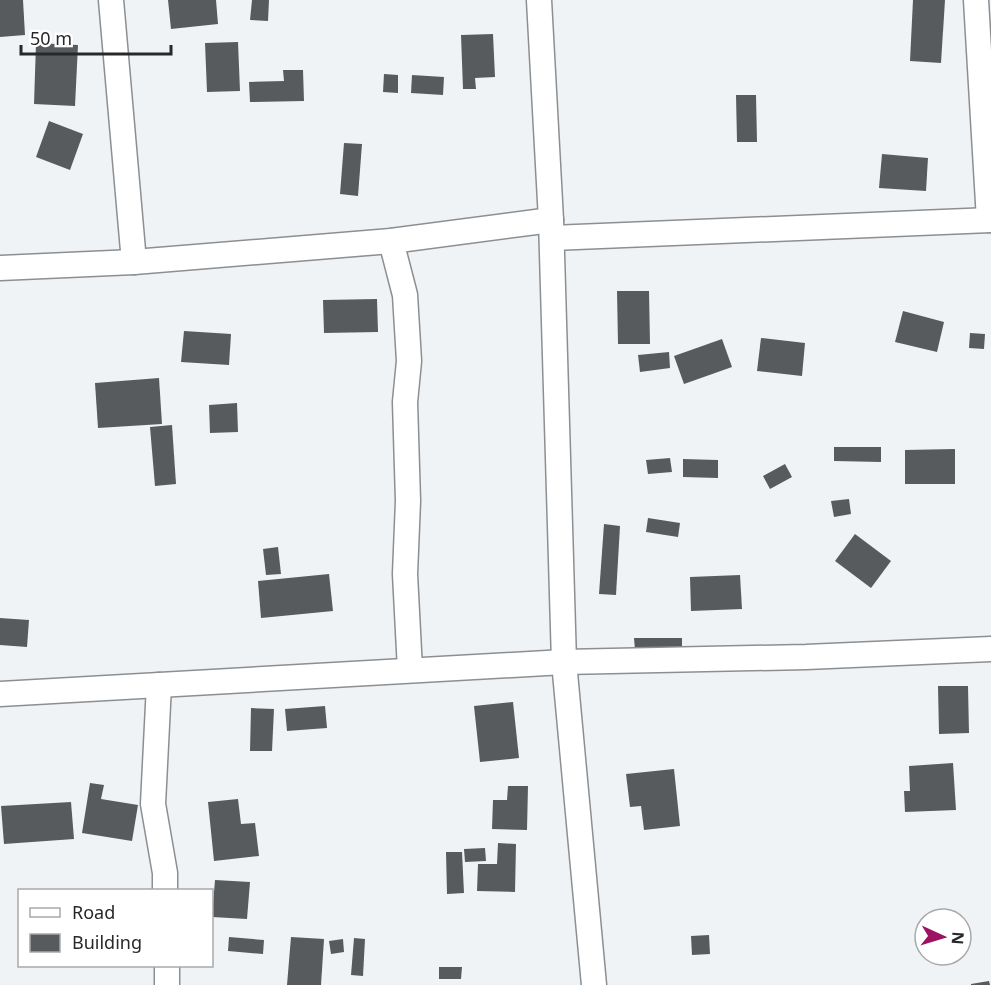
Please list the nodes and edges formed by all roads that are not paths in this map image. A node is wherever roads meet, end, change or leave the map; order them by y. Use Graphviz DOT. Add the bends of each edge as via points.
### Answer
graph roads {
  1 [pos="111,0"];
  2 [pos="539,0"];
  3 [pos="976,0"];
  4 [pos="990,220"];
  5 [pos="551,229"];
  6 [pos="391,241"];
  7 [pos="134,262"];
  8 [pos="0,268"];
  9 [pos="991,649"];
  10 [pos="564,662"];
  11 [pos="410,670"];
  12 [pos="159,685"];
  13 [pos="0,694"];
  14 [pos="165,889"];
  15 [pos="167,967"];
  16 [pos="167,985"];
  17 [pos="594,985"];
  1 -- 7 [label="street"];
  2 -- 5 [label="street"];
  3 -- 4 [label="street"];
  4 -- 5 [label="street"];
  5 -- 6 [label="street"];
  5 -- 10 [label="street"];
  6 -- 7 [label="street"];
  6 -- 11 [label="street" via="405,295 409,361 405,402 405,574"];
  7 -- 8 [label="street"];
  9 -- 10 [label="street"];
  10 -- 11 [label="street"];
  10 -- 17 [label="street"];
  11 -- 12 [label="street"];
  12 -- 13 [label="street"];
  12 -- 14 [label="street" via="153,804"];
  15 -- 16 [label="street"];
}
